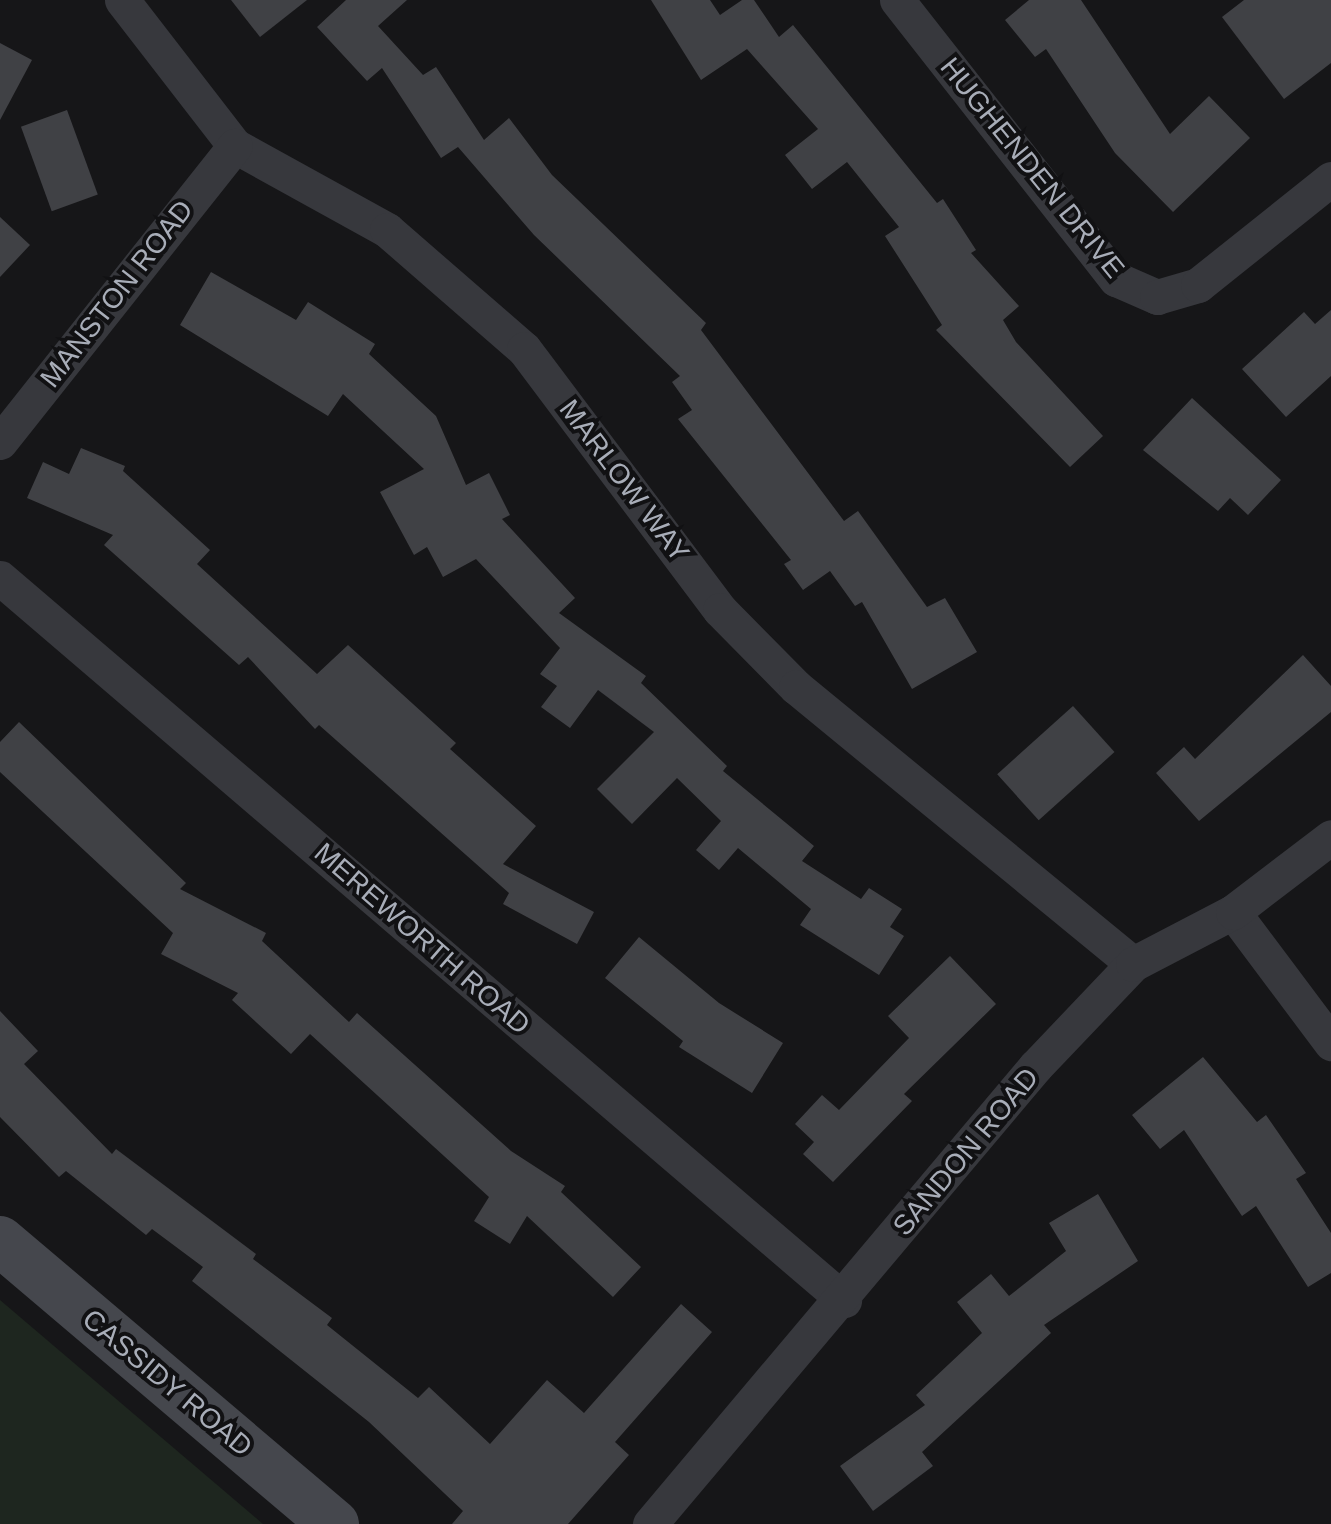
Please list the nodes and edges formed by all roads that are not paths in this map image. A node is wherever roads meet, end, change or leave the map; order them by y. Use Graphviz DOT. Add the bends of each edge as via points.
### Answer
graph roads {
  1 [pos="122,0"];
  2 [pos="897,0"];
  3 [pos="235,146"];
  4 [pos="1331,179"];
  5 [pos="0,442"];
  6 [pos="0,578"];
  7 [pos="1331,837"];
  8 [pos="1233,912"];
  9 [pos="1134,964"];
  10 [pos="1331,1043"];
  11 [pos="0,1241"];
  12 [pos="844,1300"];
  13 [pos="334,1524"];
  14 [pos="650,1524"];
  1 -- 3 [label="street, MARLOW WAY"];
  2 -- 4 [label="street, HUGHENDEN DRIVE" via="1116,279 1156,297 1198,285"];
  3 -- 5 [label="street, MANSTON ROAD"];
  3 -- 9 [label="street, MARLOW WAY" via="386,230 524,349 720,610 784,674"];
  6 -- 12 [label="street, MEREWORTH ROAD"];
  7 -- 8 [label="street, SANDON ROAD"];
  8 -- 9 [label="street, SANDON ROAD"];
  8 -- 10 [label="street"];
  9 -- 12 [label="street, SANDON ROAD" via="1034,1068"];
  11 -- 13 [label="street, CASSIDY ROAD"];
  12 -- 14 [label="street, SANDON ROAD"];
}
